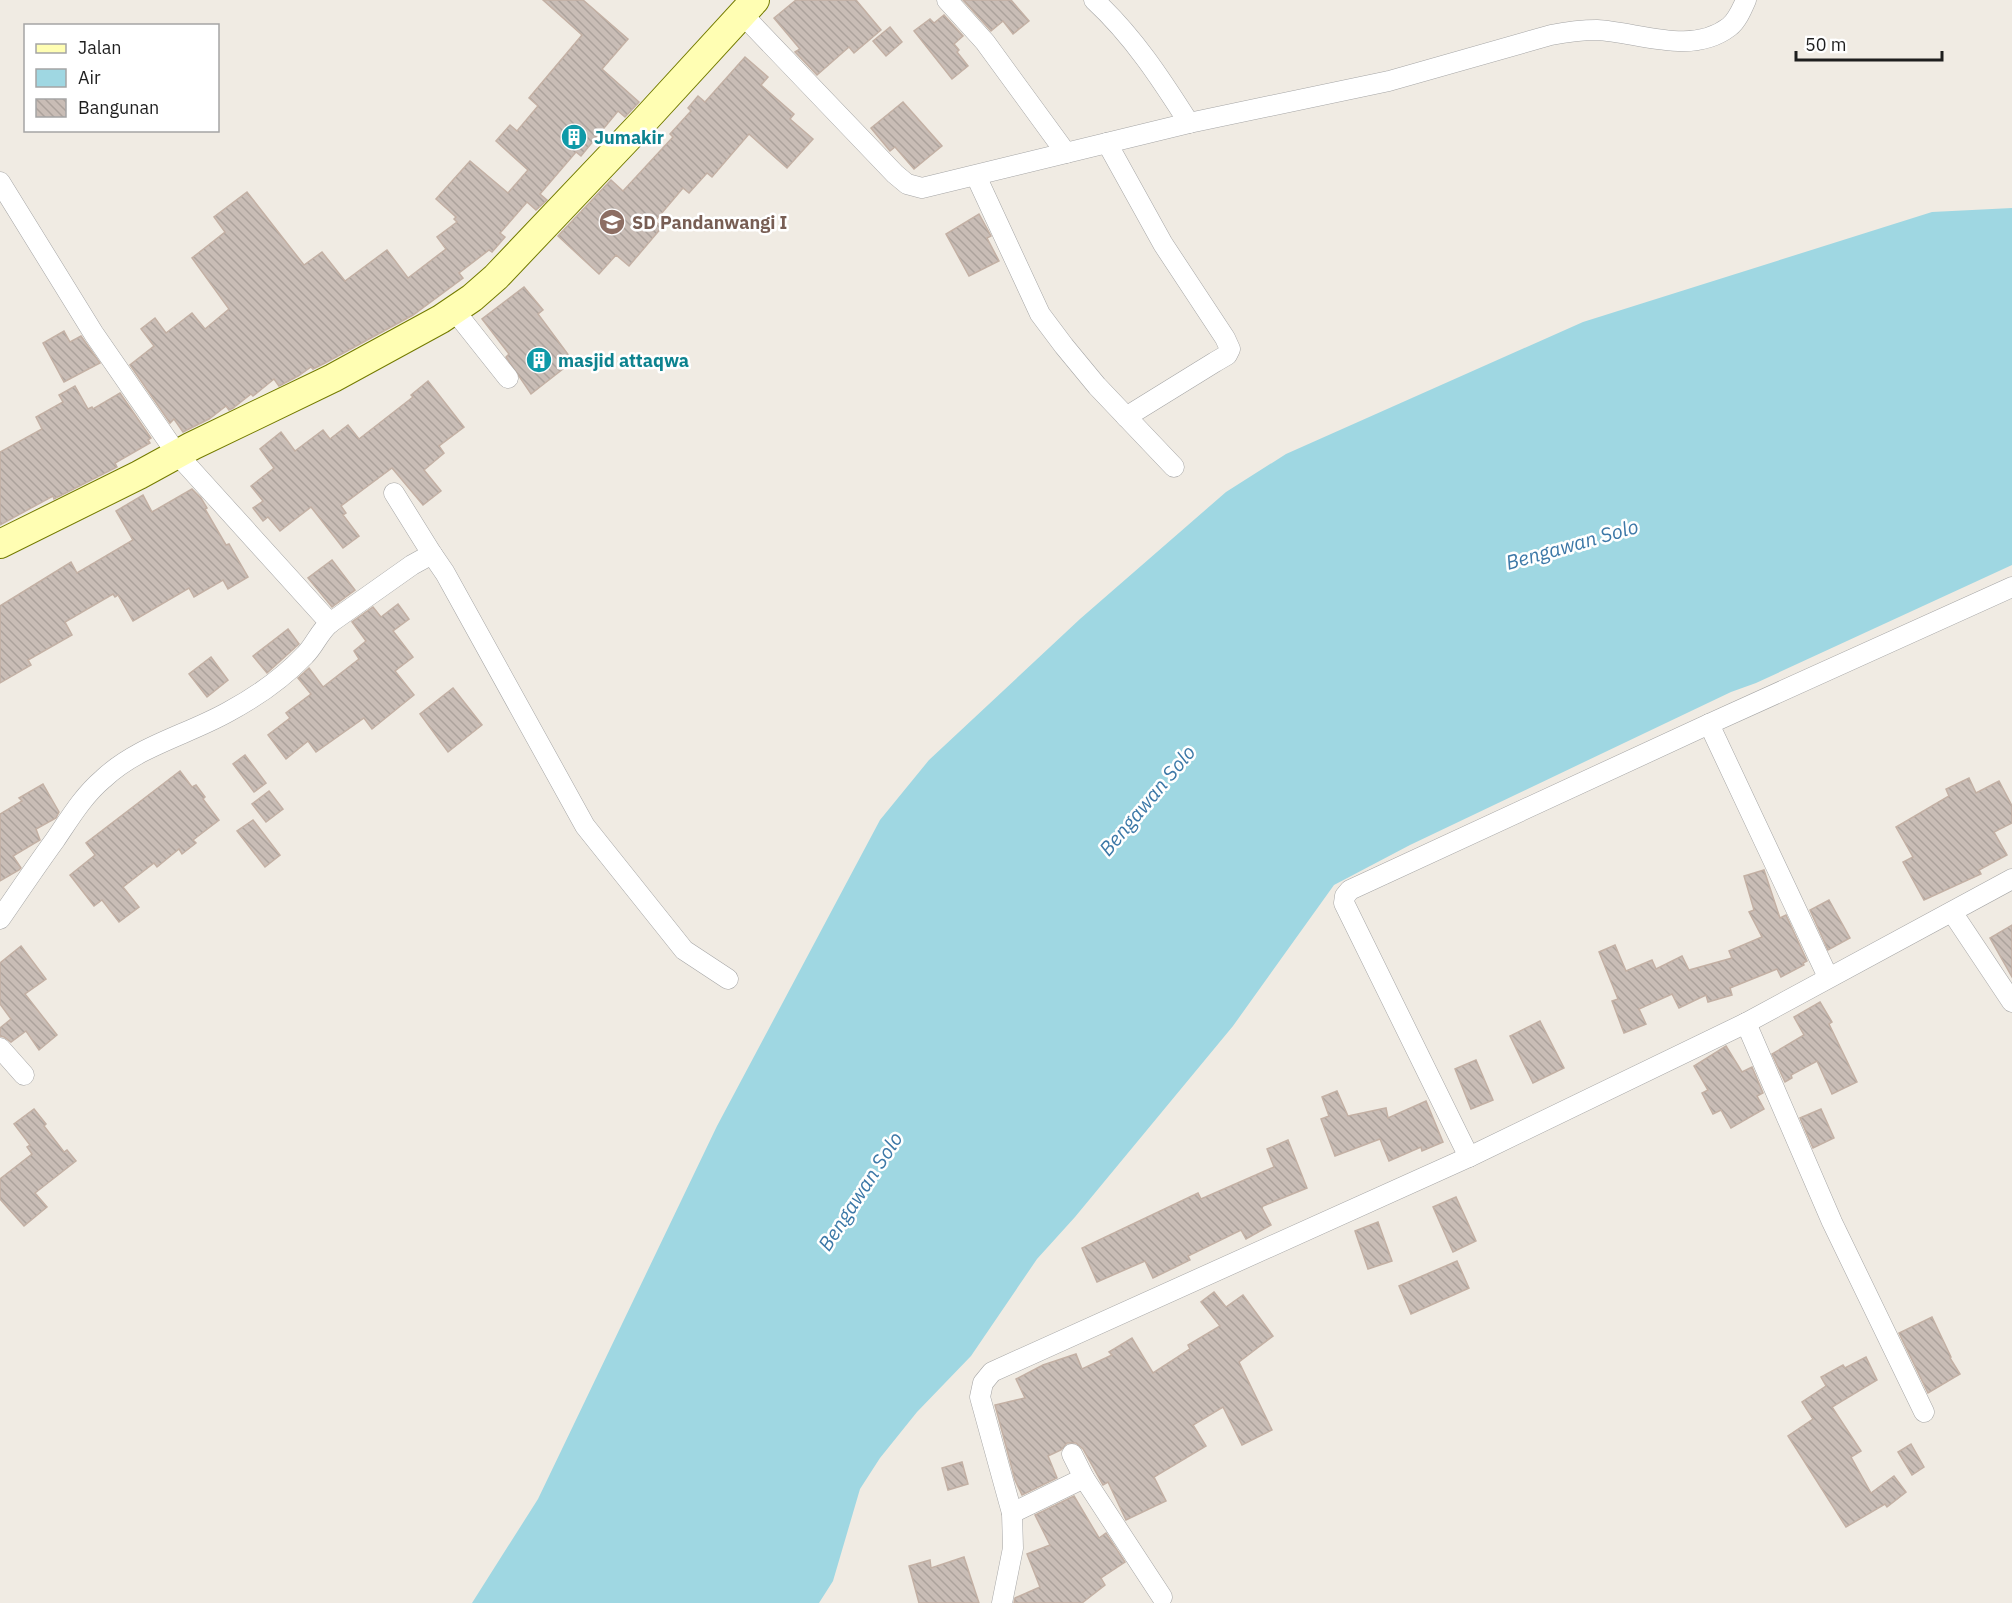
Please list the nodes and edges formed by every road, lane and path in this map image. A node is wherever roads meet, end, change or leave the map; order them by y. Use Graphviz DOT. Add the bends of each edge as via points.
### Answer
graph roads {
  1 [pos="947,0"];
  2 [pos="1094,0"];
  3 [pos="1746,0"];
  4 [pos="749,7"];
  5 [pos="1189,123"];
  6 [pos="1107,143"];
  7 [pos="1066,153"];
  8 [pos="976,176"];
  9 [pos="0,182"];
  10 [pos="454,310"];
  11 [pos="508,378"];
  12 [pos="1126,417"];
  13 [pos="177,454"];
  14 [pos="1174,467"];
  15 [pos="394,492"];
  16 [pos="0,544"];
  17 [pos="432,554"];
  18 [pos="2012,587"];
  19 [pos="330,623"];
  20 [pos="1709,724"];
  21 [pos="2012,879"];
  22 [pos="1952,912"];
  23 [pos="0,919"];
  24 [pos="1828,977"];
  25 [pos="728,979"];
  26 [pos="2012,1002"];
  27 [pos="1746,1023"];
  28 [pos="0,1048"];
  29 [pos="24,1076"];
  30 [pos="1469,1157"];
  31 [pos="1924,1412"];
  32 [pos="1072,1454"];
  33 [pos="1084,1478"];
  34 [pos="1012,1514"];
  35 [pos="1162,1597"];
  36 [pos="1002,1603"];
  1 -- 7 [label="street" via="985,42"];
  2 -- 5 [label="street" via="1131,38"];
  3 -- 5 [label="street" via="1729,27 1708,37 1677,42 1574,30 1389,81"];
  4 -- 8 [label="street" via="907,184 922,188"];
  4 -- 10 [label="street" via="496,277"];
  5 -- 6 [label="street"];
  6 -- 7 [label="street"];
  6 -- 12 [label="street" via="1162,244 1230,349"];
  7 -- 8 [label="street"];
  8 -- 12 [label="street" via="1040,314"];
  9 -- 13 [label="street" via="94,334"];
  10 -- 11 [label="street"];
  10 -- 13 [label="street" via="333,378"];
  12 -- 14 [label="street"];
  13 -- 16 [label="street"];
  13 -- 19 [label="street"];
  15 -- 17 [label="street"];
  17 -- 19 [label="street"];
  17 -- 25 [label="street" via="585,826 684,950"];
  18 -- 20 [label="street"];
  19 -- 23 [label="street" via="274,683 228,712 140,753 105,777 84,798"];
  20 -- 24 [label="street"];
  20 -- 30 [label="street" via="1350,890 1345,896 1346,908"];
  21 -- 22 [label="street"];
  22 -- 24 [label="street"];
  22 -- 26 [label="street"];
  24 -- 27 [label="street"];
  27 -- 30 [label="street"];
  27 -- 31 [label="street" via="1832,1222"];
  28 -- 29 [label="street"];
  30 -- 34 [label="street" via="992,1372 983,1383 980,1397"];
  32 -- 33 [label="street"];
  33 -- 34 [label="street"];
  33 -- 35 [label="street"];
  34 -- 36 [label="street" via="1012,1548"];
}
